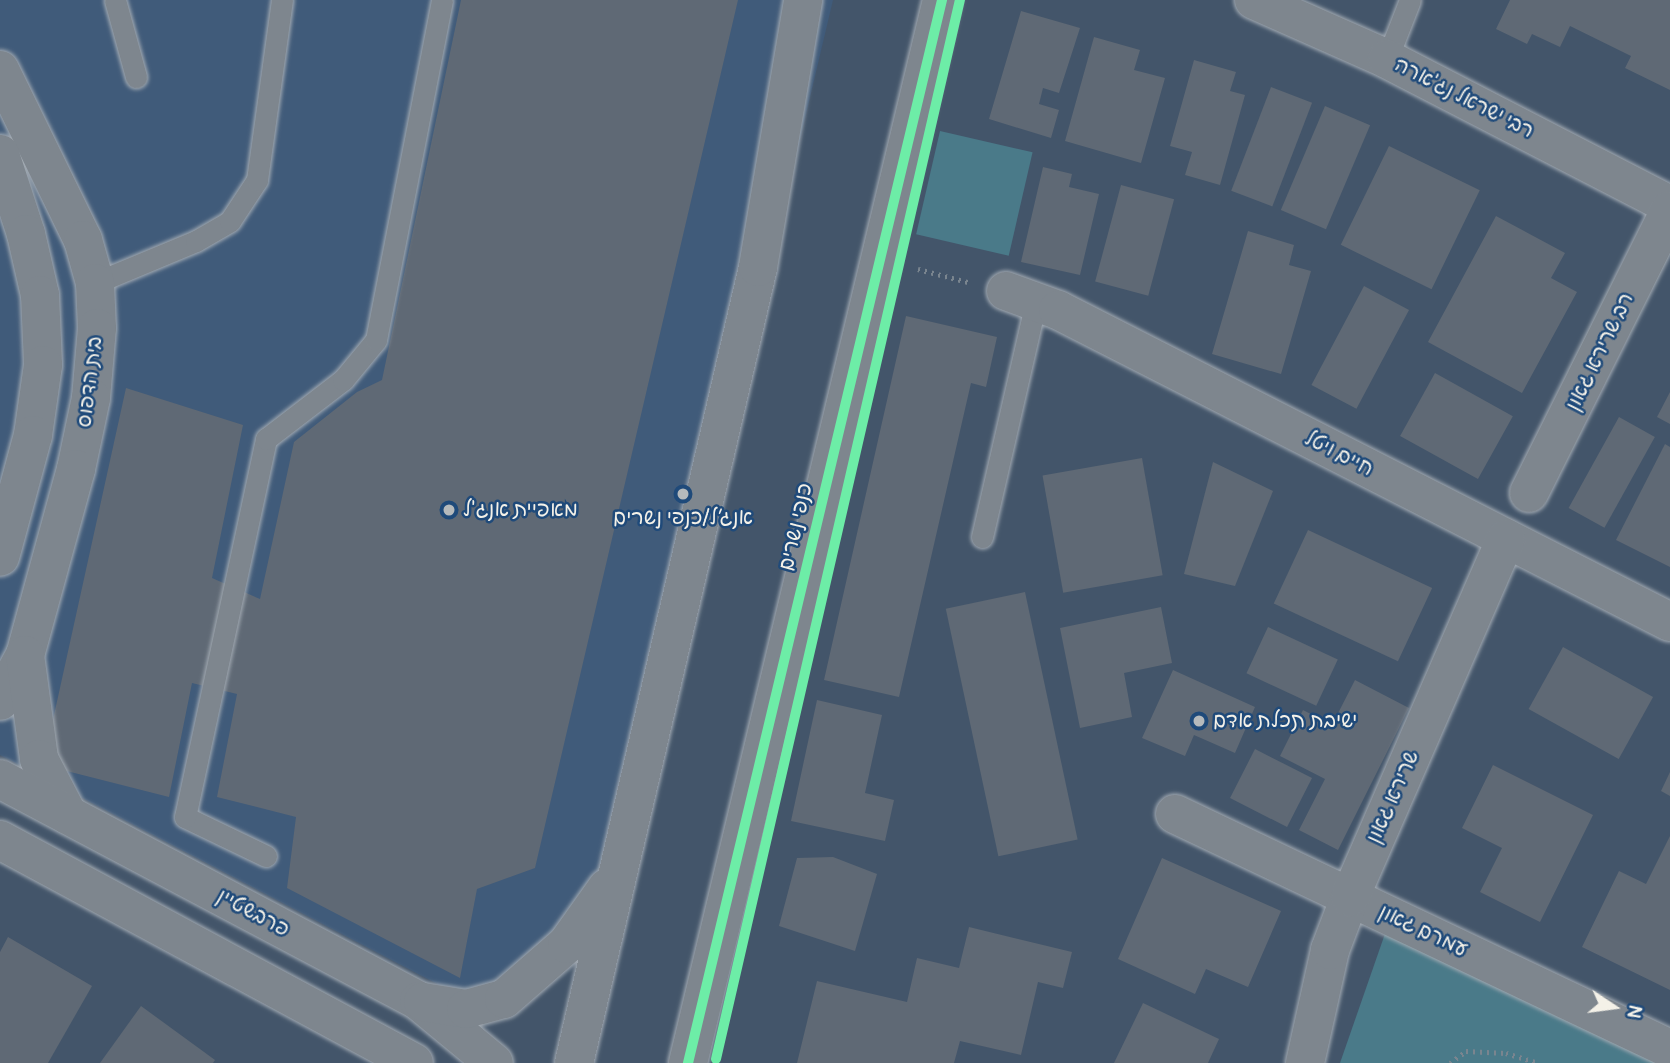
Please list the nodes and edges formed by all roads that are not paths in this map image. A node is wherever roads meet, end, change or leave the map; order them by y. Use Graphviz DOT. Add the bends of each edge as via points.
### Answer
graph roads {
  1 [pos="115,0"];
  2 [pos="282,0"];
  3 [pos="442,0"];
  4 [pos="803,0"];
  5 [pos="942,0"];
  6 [pos="1254,0"];
  7 [pos="1410,0"];
  8 [pos="1387,59"];
  9 [pos="0,70"];
  10 [pos="136,77"];
  11 [pos="0,155"];
  12 [pos="1670,207"];
  13 [pos="95,283"];
  14 [pos="1021,297"];
  15 [pos="1529,494"];
  16 [pos="982,537"];
  17 [pos="1506,539"];
  18 [pos="0,555"];
  19 [pos="1670,622"];
  20 [pos="25,655"];
  21 [pos="0,701"];
  22 [pos="0,779"];
  23 [pos="1175,814"];
  24 [pos="68,815"];
  25 [pos="0,840"];
  26 [pos="626,852"];
  27 [pos="266,856"];
  28 [pos="47,864"];
  29 [pos="0,865"];
  30 [pos="1350,897"];
  31 [pos="419,1001"];
  32 [pos="1670,1049"];
  33 [pos="414,1063"];
  34 [pos="494,1063"];
  35 [pos="574,1063"];
  36 [pos="688,1063"];
  37 [pos="1305,1063"];
  1 -- 10 [label="lane"];
  2 -- 13 [label="lane" via="267,128 251,191 230,221 185,246"];
  3 -- 27 [label="lane" via="376,340 343,380 266,439 185,817"];
  4 -- 26 [label="street" via="758,267"];
  5 -- 36 [label="street, כנפי נשרים"];
  6 -- 8 [label="street, רבי ישראל נג'ארה"];
  7 -- 8 [label="lane"];
  8 -- 12 [label="street, רבי ישראל נג'ארה"];
  9 -- 13 [label="street, בית הדפוס" via="83,240"];
  11 -- 18 [label="street" via="40,295 43,365 33,435"];
  12 -- 15 [label="street, רב שרירא גאון"];
  13 -- 20 [label="street, בית הדפוס" via="97,328 91,398"];
  14 -- 16 [label="lane"];
  14 -- 17 [label="street, חיים ויטל"];
  17 -- 19 [label="street, חיים ויטל"];
  17 -- 30 [label="street, שרירא גאון"];
  20 -- 21 [label="street, בית הדפוס"];
  20 -- 24 [label="street" via="39,759"];
  22 -- 24 [label="street, פרבשטיין"];
  23 -- 30 [label="street, עמרם גאון"];
  24 -- 31 [label="street, פרבשטיין"];
  25 -- 28 [label="street"];
  26 -- 31 [label="street" via="583,926 514,993 494,1004 466,1009"];
  26 -- 35 [label="street"];
  28 -- 29 [label="street"];
  28 -- 33 [label="street"];
  30 -- 32 [label="street, עמרם גאון"];
  30 -- 37 [label="street, שרירא גאון" via="1330,950"];
  31 -- 34 [label="street, פרבשטיין"];
}
